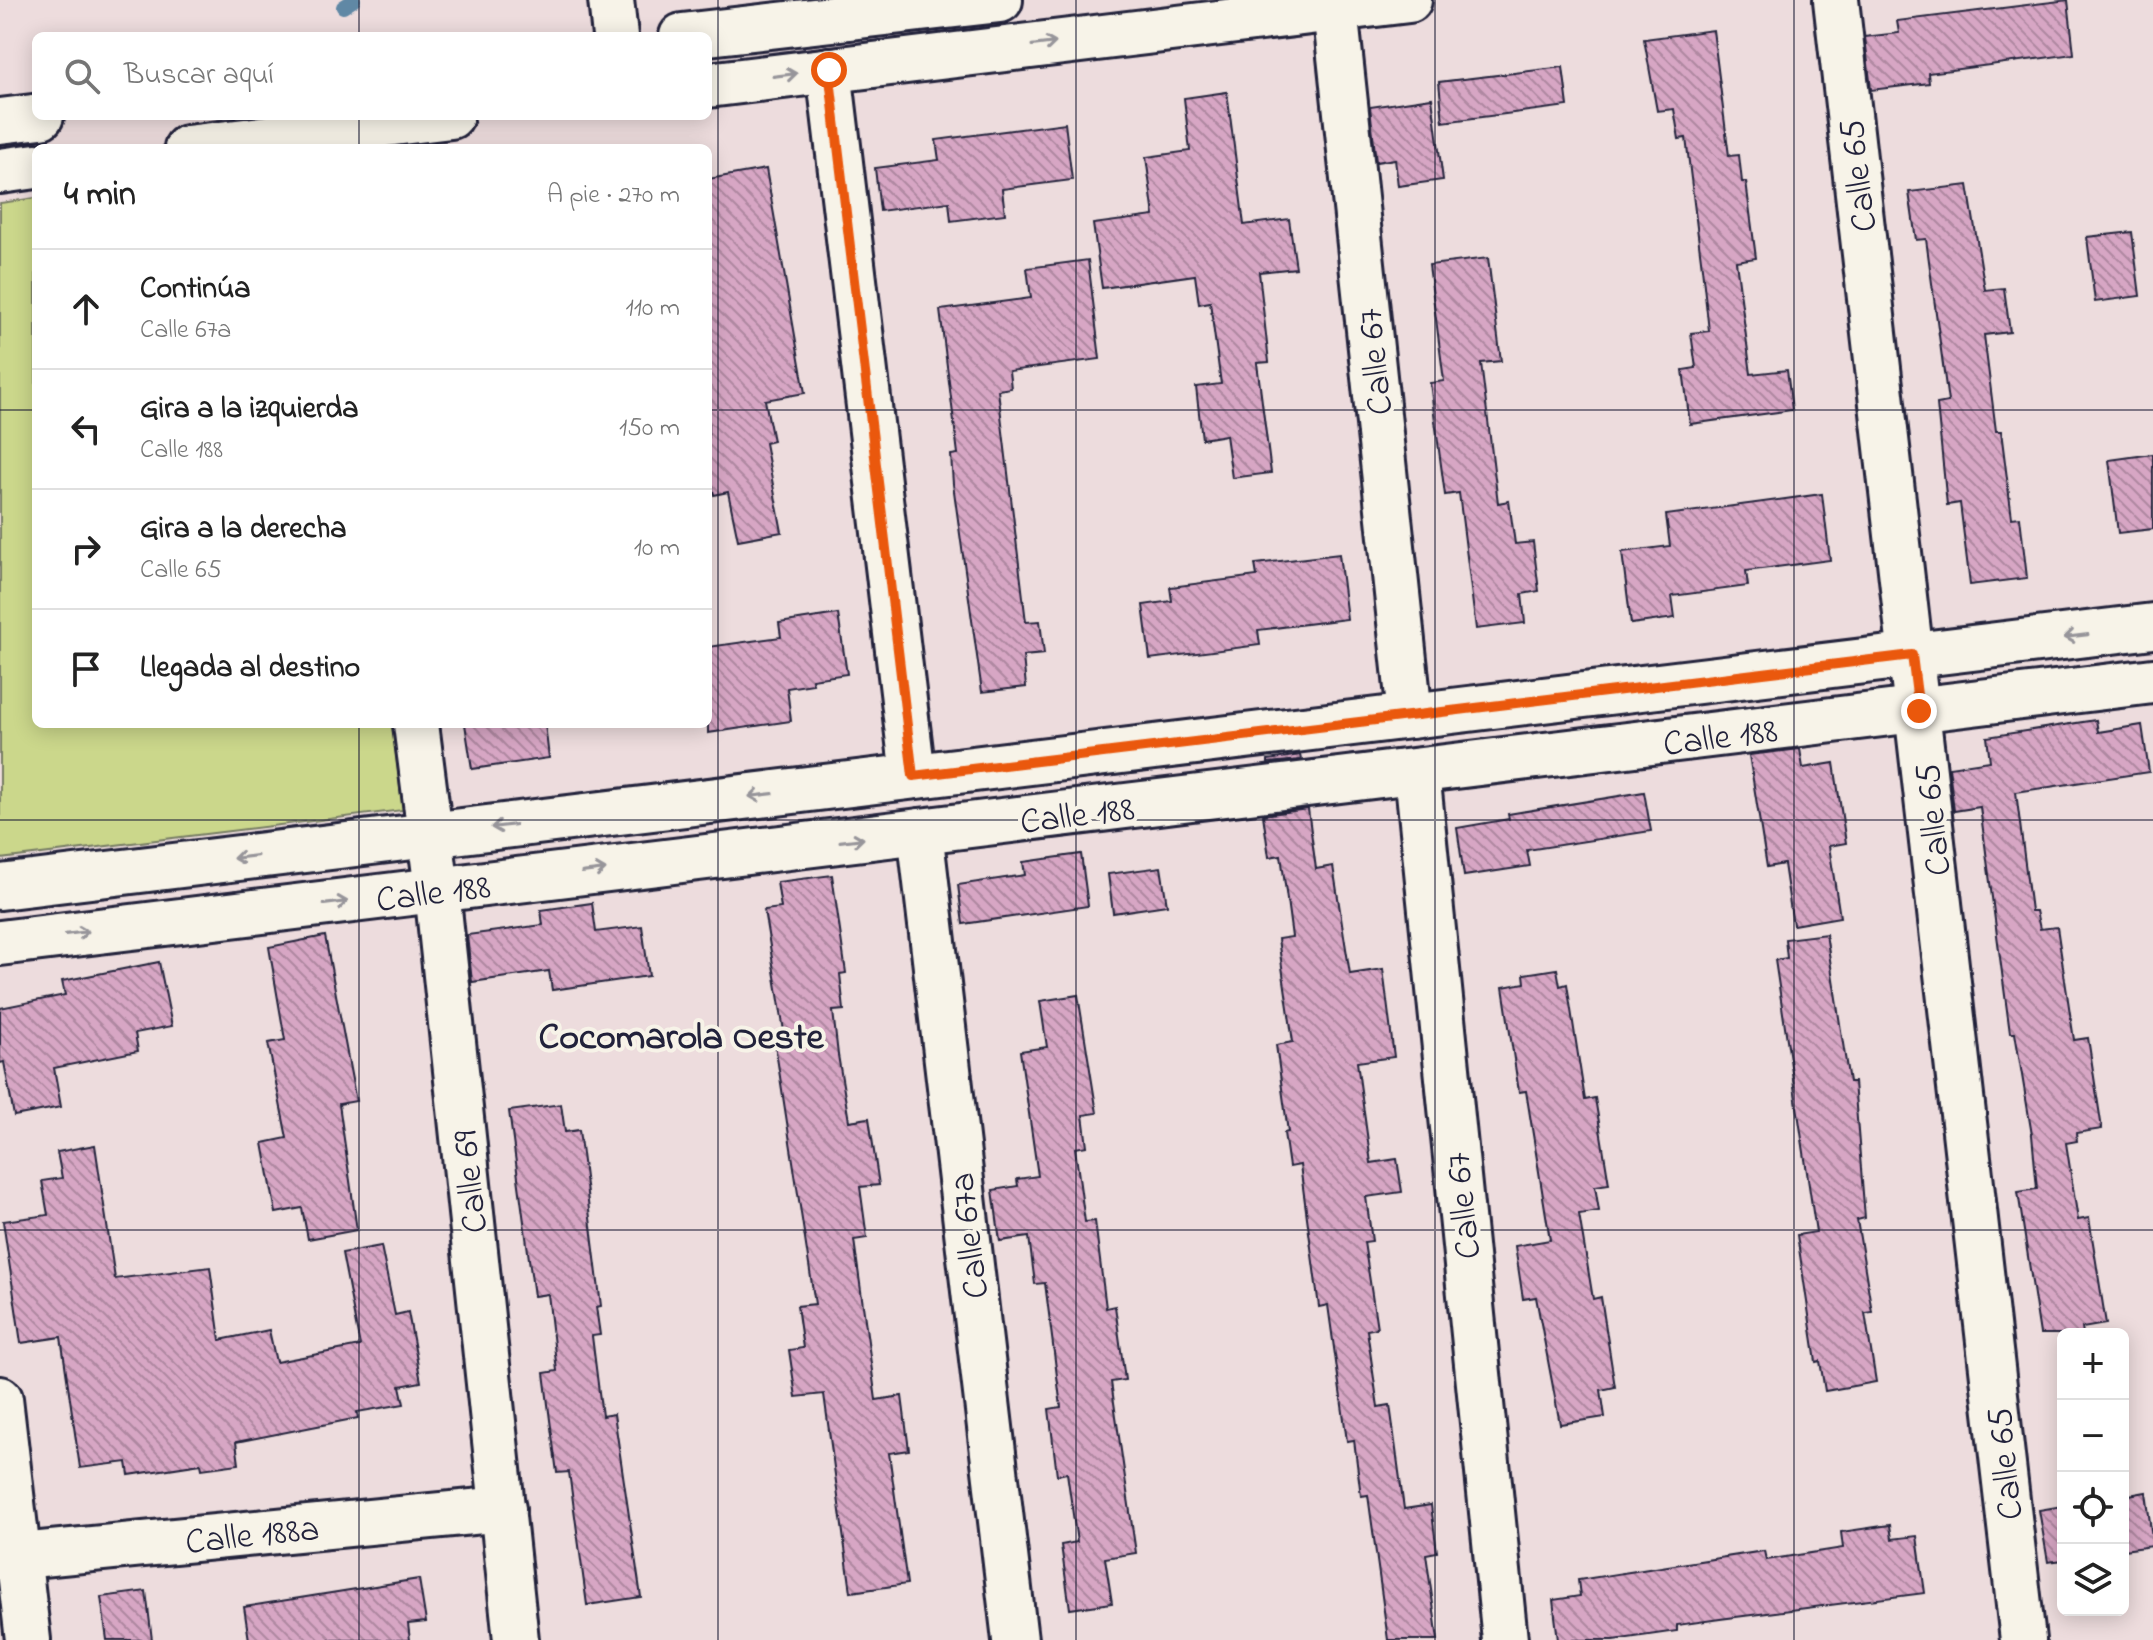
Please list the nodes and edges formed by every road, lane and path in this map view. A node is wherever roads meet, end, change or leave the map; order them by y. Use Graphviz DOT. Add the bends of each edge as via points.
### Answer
graph roads {
  1 [pos="611,0"];
  2 [pos="1000,0"];
  3 [pos="1409,0"];
  4 [pos="1836,0"];
  5 [pos="1335,9"];
  6 [pos="615,32"];
  7 [pos="712,33"];
  8 [pos="829,70"];
  9 [pos="712,85"];
  10 [pos="32,117"];
  11 [pos="421,120"];
  12 [pos="0,121"];
  13 [pos="337,131"];
  14 [pos="222,144"];
  15 [pos="32,167"];
  16 [pos="0,171"];
  17 [pos="2153,626"];
  18 [pos="1912,655"];
  19 [pos="2153,681"];
  20 [pos="1919,711"];
  21 [pos="1410,716"];
  22 [pos="417,728"];
  23 [pos="1417,772"];
  24 [pos="913,776"];
  25 [pos="920,831"];
  26 [pos="431,834"];
  27 [pos="0,887"];
  28 [pos="437,890"];
  29 [pos="0,943"];
  30 [pos="0,1399"];
  31 [pos="503,1509"];
  32 [pos="10,1557"];
  33 [pos="28,1640"];
  34 [pos="516,1640"];
  35 [pos="1015,1640"];
  36 [pos="1505,1640"];
  37 [pos="2023,1640"];
  1 -- 6 [label="street"];
  2 -- 7 [label="street"];
  3 -- 5 [label="street"];
  4 -- 18 [label="street, Calle 65"];
  8 -- 5 [label="street, one-way"];
  5 -- 21 [label="street, Calle 67"];
  9 -- 8 [label="street, one-way"];
  8 -- 24 [label="street"];
  10 -- 12 [label="street"];
  11 -- 13 [label="street"];
  13 -- 14 [label="street"];
  15 -- 16 [label="street"];
  17 -- 18 [label="street, Calle 188, one-way"];
  18 -- 20 [label="street, Calle 65"];
  18 -- 21 [label="street, Calle 188"];
  19 -- 20 [label="street, Calle 188"];
  20 -- 23 [label="street, Calle 188"];
  20 -- 37 [label="street, Calle 65"];
  21 -- 24 [label="street, Calle 188"];
  22 -- 26 [label="street, Calle 69"];
  23 -- 25 [label="street, Calle 188"];
  23 -- 36 [label="street, Calle 67"];
  24 -- 26 [label="street, Calle 188, one-way"];
  28 -- 25 [label="street, Calle 188, one-way"];
  25 -- 35 [label="street, Calle 67a"];
  26 -- 27 [label="street, Calle 188, one-way"];
  26 -- 28 [label="street, Calle 69"];
  29 -- 28 [label="street, Calle 188, one-way"];
  28 -- 31 [label="street, Calle 69"];
  30 -- 32 [label="street"];
  31 -- 32 [label="street, Calle 188a"];
  31 -- 34 [label="street, Calle 69"];
  32 -- 33 [label="street"];
}
